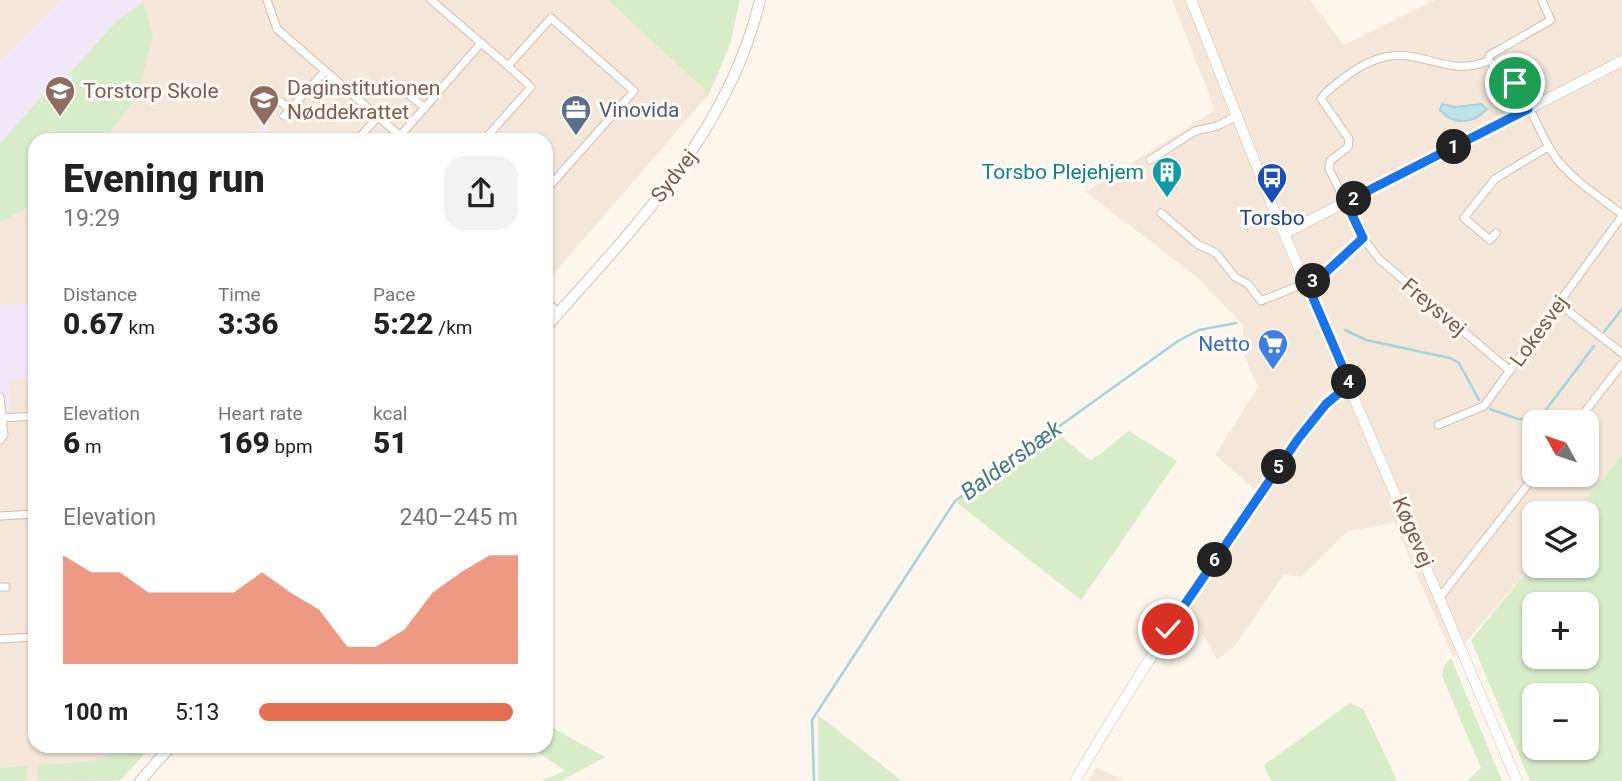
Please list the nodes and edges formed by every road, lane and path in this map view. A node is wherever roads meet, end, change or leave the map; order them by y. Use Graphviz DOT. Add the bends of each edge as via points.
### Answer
graph roads {
  1 [pos="267,0"];
  2 [pos="431,0"];
  3 [pos="760,0"];
  4 [pos="1542,1"];
  5 [pos="1191,3"];
  6 [pos="481,43"];
  7 [pos="1488,61"];
  8 [pos="1622,61"];
  9 [pos="508,66"];
  10 [pos="325,71"];
  11 [pos="408,94"];
  12 [pos="281,102"];
  13 [pos="425,108"];
  14 [pos="1528,109"];
  15 [pos="1237,116"];
  16 [pos="378,117"];
  17 [pos="363,133"];
  18 [pos="396,133"];
  19 [pos="406,133"];
  20 [pos="490,133"];
  21 [pos="1548,147"];
  22 [pos="1150,160"];
  23 [pos="553,182"];
  24 [pos="1346,202"];
  25 [pos="1161,214"];
  26 [pos="1622,215"];
  27 [pos="1285,233"];
  28 [pos="1496,233"];
  29 [pos="1363,238"];
  30 [pos="1307,284"];
  31 [pos="1559,304"];
  32 [pos="553,308"];
  33 [pos="559,313"];
  34 [pos="553,319"];
  35 [pos="1622,353"];
  36 [pos="1622,364"];
  37 [pos="1510,371"];
  38 [pos="1350,384"];
  39 [pos="0,397"];
  40 [pos="1586,410"];
  41 [pos="28,416"];
  42 [pos="2,418"];
  43 [pos="1438,425"];
  44 [pos="0,440"];
  45 [pos="1526,487"];
  46 [pos="28,514"];
  47 [pos="0,516"];
  48 [pos="1440,597"];
  49 [pos="28,637"];
  50 [pos="0,639"];
  51 [pos="166,753"];
  52 [pos="140,781"];
  53 [pos="1075,781"];
  54 [pos="1517,781"];
  1 -- 10 [label="street" via="277,29"];
  2 -- 6 [label="street"];
  3 -- 33 [label="main road, Sydvej" via="739,66 699,144"];
  4 -- 7 [label="street" via="1551,20 1490,55"];
  5 -- 15 [label="street, Køgevej"];
  6 -- 9 [label="street"];
  6 -- 13 [label="street"];
  7 -- 14 [label="street" via="1515,83"];
  7 -- 24 [label="street, Freysvej" via="1470,67 1389,55 1366,61 1322,95 1323,104 1350,144 1329,165"];
  8 -- 14 [label="street"];
  9 -- 20 [label="street" via="531,87"];
  9 -- 23 [label="street" via="551,18 634,91"];
  10 -- 12 [label="street" via="287,113"];
  10 -- 16 [label="street"];
  11 -- 13 [label="street"];
  13 -- 19 [label="street"];
  14 -- 21 [label="street"];
  14 -- 24 [label="street"];
  15 -- 22 [label="street" via="1195,131"];
  15 -- 27 [label="street, Køgevej"];
  16 -- 17 [label="street"];
  16 -- 18 [label="street"];
  21 -- 26 [label="street" via="1572,176"];
  21 -- 28 [label="street" via="1495,180 1464,218 1490,240"];
  24 -- 27 [label="street"];
  24 -- 29 [label="street, Freysvej"];
  25 -- 30 [label="street" via="1197,244 1216,253 1261,302"];
  26 -- 31 [label="street, Lokesvej"];
  27 -- 30 [label="street, Køgevej"];
  29 -- 30 [label="street"];
  29 -- 37 [label="street, Freysvej" via="1387,267"];
  30 -- 38 [label="street, Køgevej"];
  31 -- 35 [label="street"];
  31 -- 37 [label="street, Lokesvej"];
  32 -- 33 [label="street"];
  33 -- 34 [label="main road, Sydvej"];
  36 -- 40 [label="street"];
  37 -- 43 [label="street, Lokesvej" via="1484,406"];
  38 -- 48 [label="street, Køgevej"];
  38 -- 53 [label="street" via="1317,415 1250,509"];
  39 -- 42 [label="street"];
  41 -- 42 [label="street"];
  42 -- 44 [label="street" via="4,435"];
  45 -- 48 [label="street"];
  46 -- 47 [label="street"];
  48 -- 54 [label="street, Køgevej"];
  49 -- 50 [label="street"];
  51 -- 52 [label="main road"];
}
